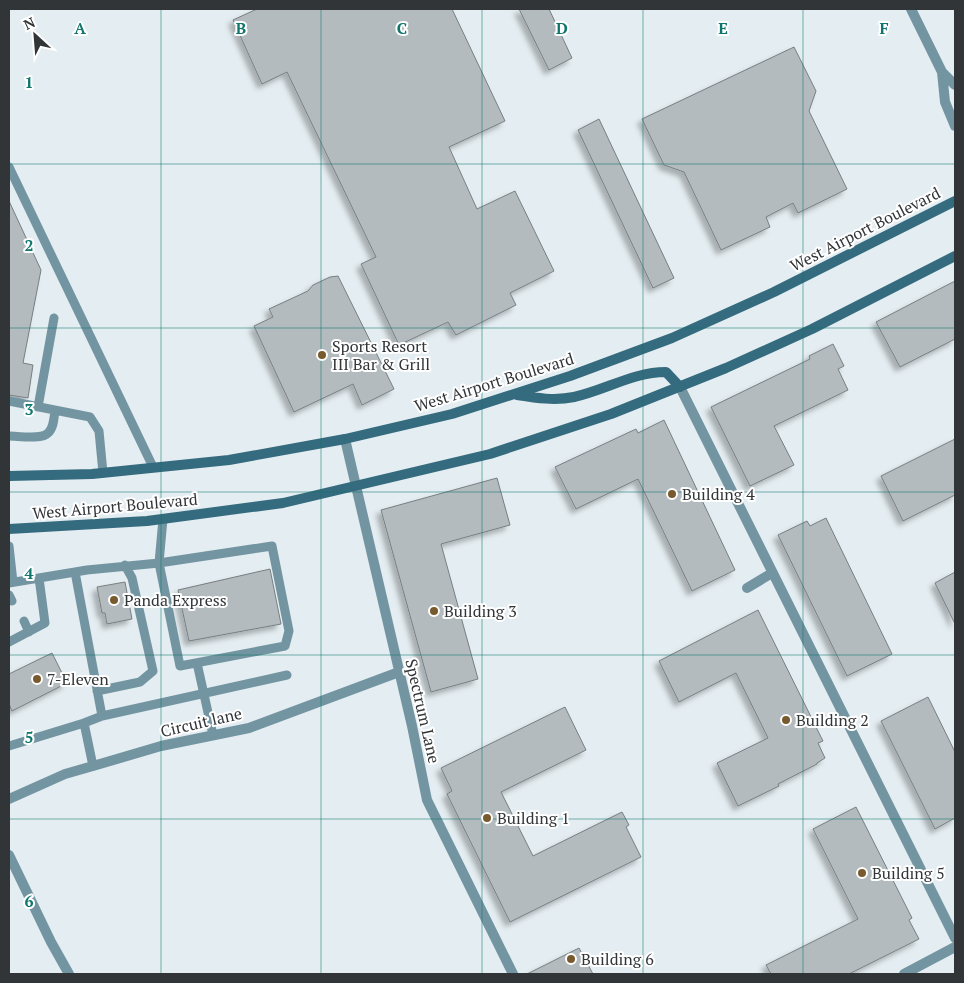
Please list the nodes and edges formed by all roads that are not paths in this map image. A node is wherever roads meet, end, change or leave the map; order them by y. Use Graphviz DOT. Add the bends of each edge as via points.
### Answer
graph roads {
  1 [pos="911,9"];
  2 [pos="942,72"];
  3 [pos="955,85"];
  4 [pos="955,126"];
  5 [pos="9,167"];
  6 [pos="955,201"];
  7 [pos="955,256"];
  8 [pos="54,318"];
  9 [pos="680,387"];
  10 [pos="513,394"];
  11 [pos="9,402"];
  12 [pos="38,407"];
  13 [pos="55,410"];
  14 [pos="9,436"];
  15 [pos="345,439"];
  16 [pos="153,468"];
  17 [pos="103,473"];
  18 [pos="9,476"];
  19 [pos="355,486"];
  20 [pos="163,519"];
  21 [pos="9,529"];
  22 [pos="9,546"];
  23 [pos="159,563"];
  24 [pos="125,565"];
  25 [pos="75,572"];
  26 [pos="772,573"];
  27 [pos="39,578"];
  28 [pos="11,582"];
  29 [pos="747,588"];
  30 [pos="24,621"];
  31 [pos="29,632"];
  32 [pos="9,642"];
  33 [pos="197,663"];
  34 [pos="399,672"];
  35 [pos="286,675"];
  36 [pos="97,691"];
  37 [pos="204,694"];
  38 [pos="102,716"];
  39 [pos="84,723"];
  40 [pos="213,735"];
  41 [pos="9,746"];
  42 [pos="93,766"];
  43 [pos="9,799"];
  44 [pos="9,857"];
  45 [pos="955,938"];
  46 [pos="955,947"];
  47 [pos="69,974"];
  48 [pos="513,974"];
  49 [pos="904,974"];
  1 -- 2 [label="street"];
  2 -- 3 [label="street"];
  2 -- 4 [label="street" via="945,102"];
  5 -- 16 [label="lane"];
  6 -- 10 [label="main road, West Airport Boulevard" via="774,292 672,338"];
  7 -- 9 [label="main road, West Airport Boulevard" via="812,329"];
  8 -- 12 [label="lane"];
  9 -- 10 [label="main road" via="666,372 649,372 574,397 551,399"];
  9 -- 19 [label="main road, West Airport Boulevard" via="611,414 490,454"];
  9 -- 26 [label="street"];
  10 -- 15 [label="main road, West Airport Boulevard" via="452,414"];
  11 -- 12 [label="lane"];
  12 -- 13 [label="lane"];
  13 -- 14 [label="lane" via="52,426 42,437"];
  13 -- 17 [label="lane" via="90,417 94,422 99,431"];
  15 -- 16 [label="main road, West Airport Boulevard" via="229,460"];
  15 -- 19 [label="street, Spectrum Lane"];
  16 -- 17 [label="main road, West Airport Boulevard"];
  17 -- 18 [label="main road, West Airport Boulevard"];
  19 -- 20 [label="main road, West Airport Boulevard" via="283,502"];
  19 -- 34 [label="street, Spectrum Lane"];
  20 -- 21 [label="main road, West Airport Boulevard"];
  20 -- 23 [label="lane"];
  22 -- 28 [label="lane"];
  23 -- 24 [label="lane"];
  23 -- 33 [label="lane" via="180,666"];
  23 -- 33 [label="lane" via="272,546 289,631 285,646"];
  24 -- 25 [label="lane"];
  24 -- 36 [label="lane" via="132,578 152,671 140,682"];
  25 -- 27 [label="lane"];
  25 -- 36 [label="lane"];
  26 -- 29 [label="street"];
  26 -- 45 [label="street"];
  27 -- 28 [label="lane"];
  27 -- 31 [label="lane" via="45,624"];
  30 -- 31 [label="lane"];
  31 -- 32 [label="lane"];
  33 -- 37 [label="lane"];
  34 -- 40 [label="street, Circuit lane" via="249,728"];
  34 -- 48 [label="street, Spectrum Lane" via="427,800"];
  35 -- 37 [label="lane"];
  36 -- 38 [label="lane"];
  37 -- 38 [label="lane"];
  37 -- 40 [label="lane"];
  38 -- 39 [label="lane"];
  39 -- 41 [label="lane"];
  39 -- 42 [label="lane"];
  40 -- 42 [label="street, Circuit lane"];
  42 -- 43 [label="street, Circuit lane" via="65,774"];
  44 -- 47 [label="street"];
  46 -- 49 [label="street"];
}
